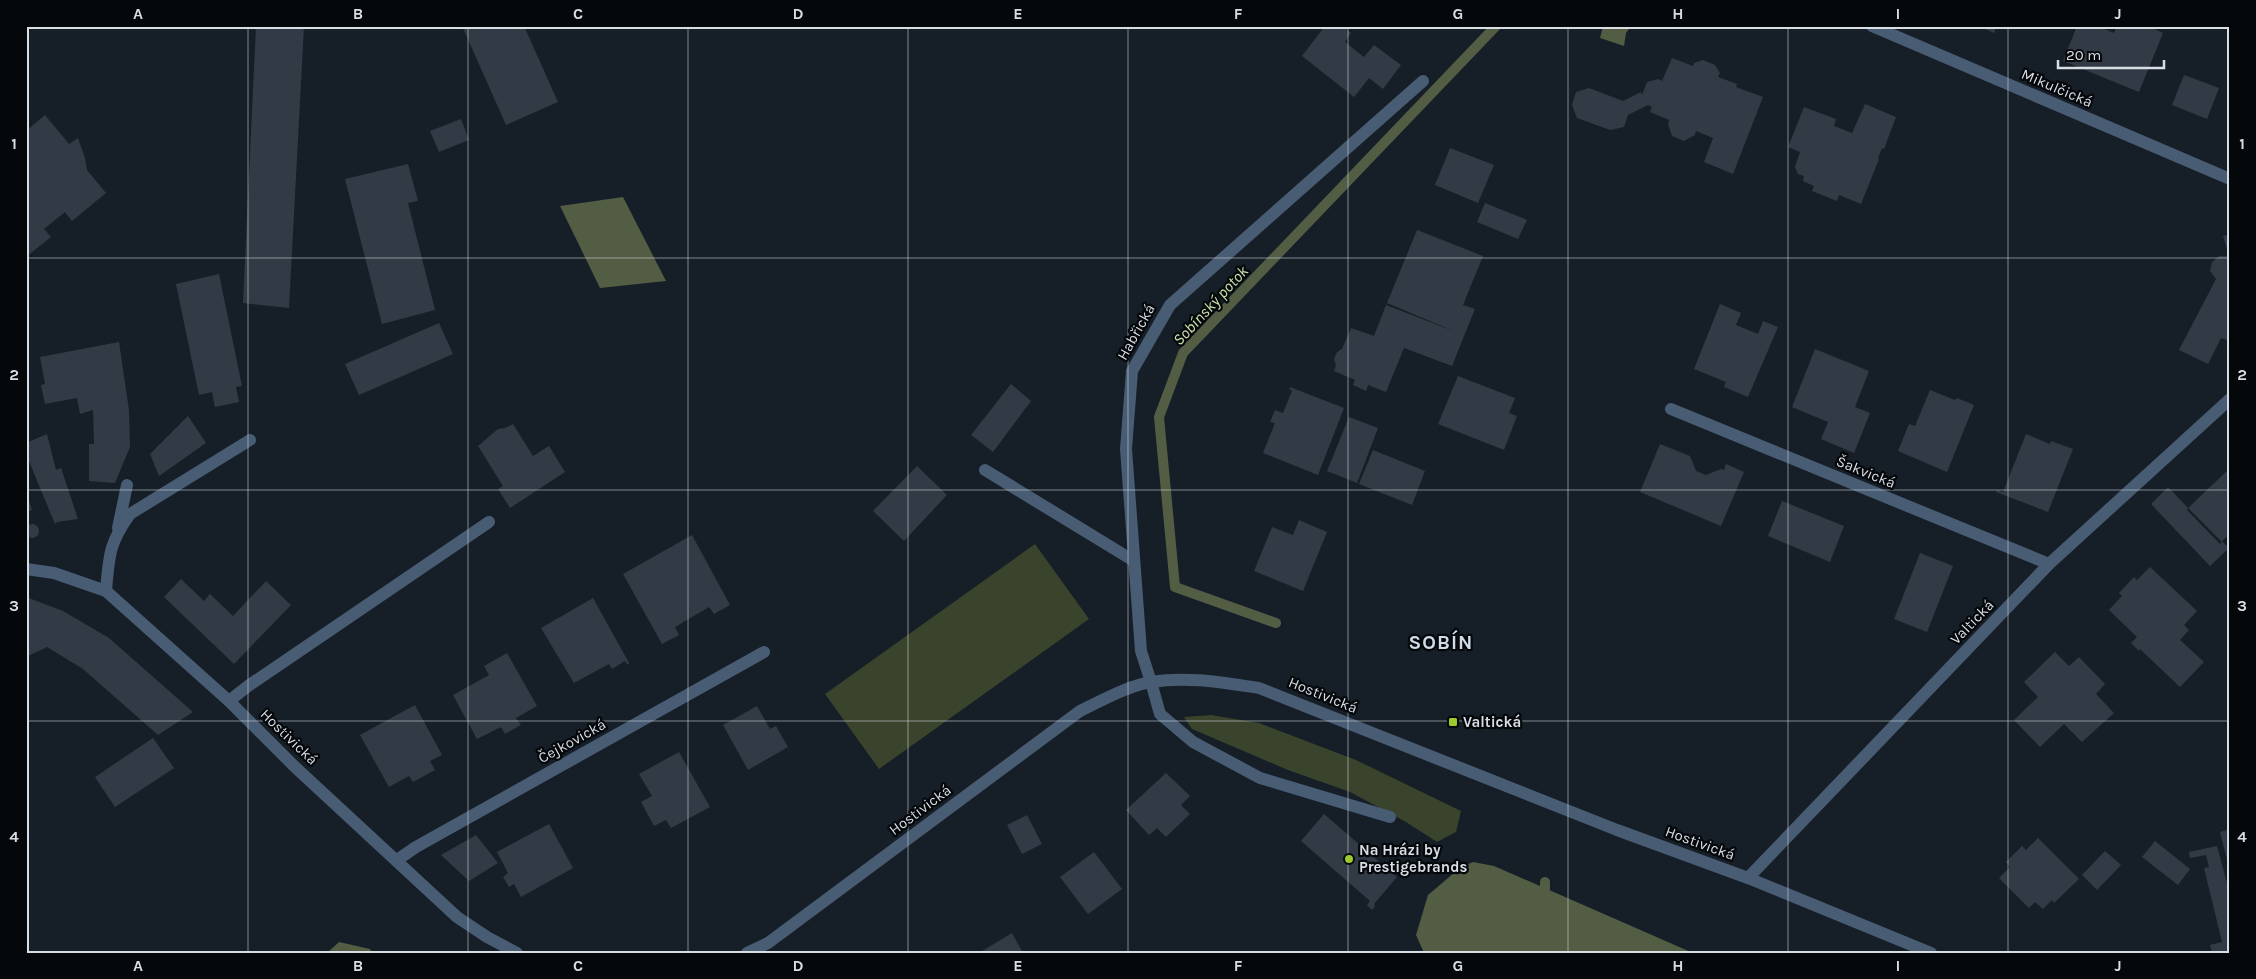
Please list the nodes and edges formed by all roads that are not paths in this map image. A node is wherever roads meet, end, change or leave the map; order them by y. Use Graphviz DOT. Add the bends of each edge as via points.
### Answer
graph roads {
  1 [pos="1872,26"];
  2 [pos="1423,81"];
  3 [pos="2230,179"];
  4 [pos="2230,399"];
  5 [pos="1671,409"];
  6 [pos="250,440"];
  7 [pos="985,470"];
  8 [pos="127,485"];
  9 [pos="489,522"];
  10 [pos="116,532"];
  11 [pos="1134,561"];
  12 [pos="2049,564"];
  13 [pos="26,569"];
  14 [pos="106,591"];
  15 [pos="764,652"];
  16 [pos="1151,682"];
  17 [pos="229,700"];
  18 [pos="1390,817"];
  19 [pos="396,860"];
  20 [pos="1748,878"];
  21 [pos="517,953"];
  22 [pos="747,953"];
  23 [pos="1931,953"];
  1 -- 3 [label="street, Mikulčická"];
  2 -- 11 [label="street, Habřická" via="1170,305 1132,371 1126,449"];
  4 -- 12 [label="street, Valtická"];
  5 -- 12 [label="street, Šakvická"];
  6 -- 10 [label="street" via="130,514"];
  7 -- 11 [label="street"];
  8 -- 10 [label="street"];
  9 -- 17 [label="street"];
  10 -- 14 [label="street" via="109,553"];
  11 -- 16 [label="street, Habřická" via="1141,651"];
  12 -- 20 [label="street, Valtická"];
  13 -- 14 [label="street, Hostivická" via="54,573"];
  14 -- 17 [label="street, Hostivická"];
  15 -- 19 [label="street, Čejkovická"];
  16 -- 18 [label="street, Habřická" via="1160,714 1193,742 1260,778"];
  16 -- 20 [label="street, Hostivická" via="1207,680 1259,688 1617,830"];
  16 -- 22 [label="street, Hostivická" via="1107,697 1080,711 768,943"];
  17 -- 19 [label="street, Hostivická" via="294,766"];
  19 -- 21 [label="street, Hostivická" via="457,917"];
  20 -- 23 [label="street, Hostivická"];
}
